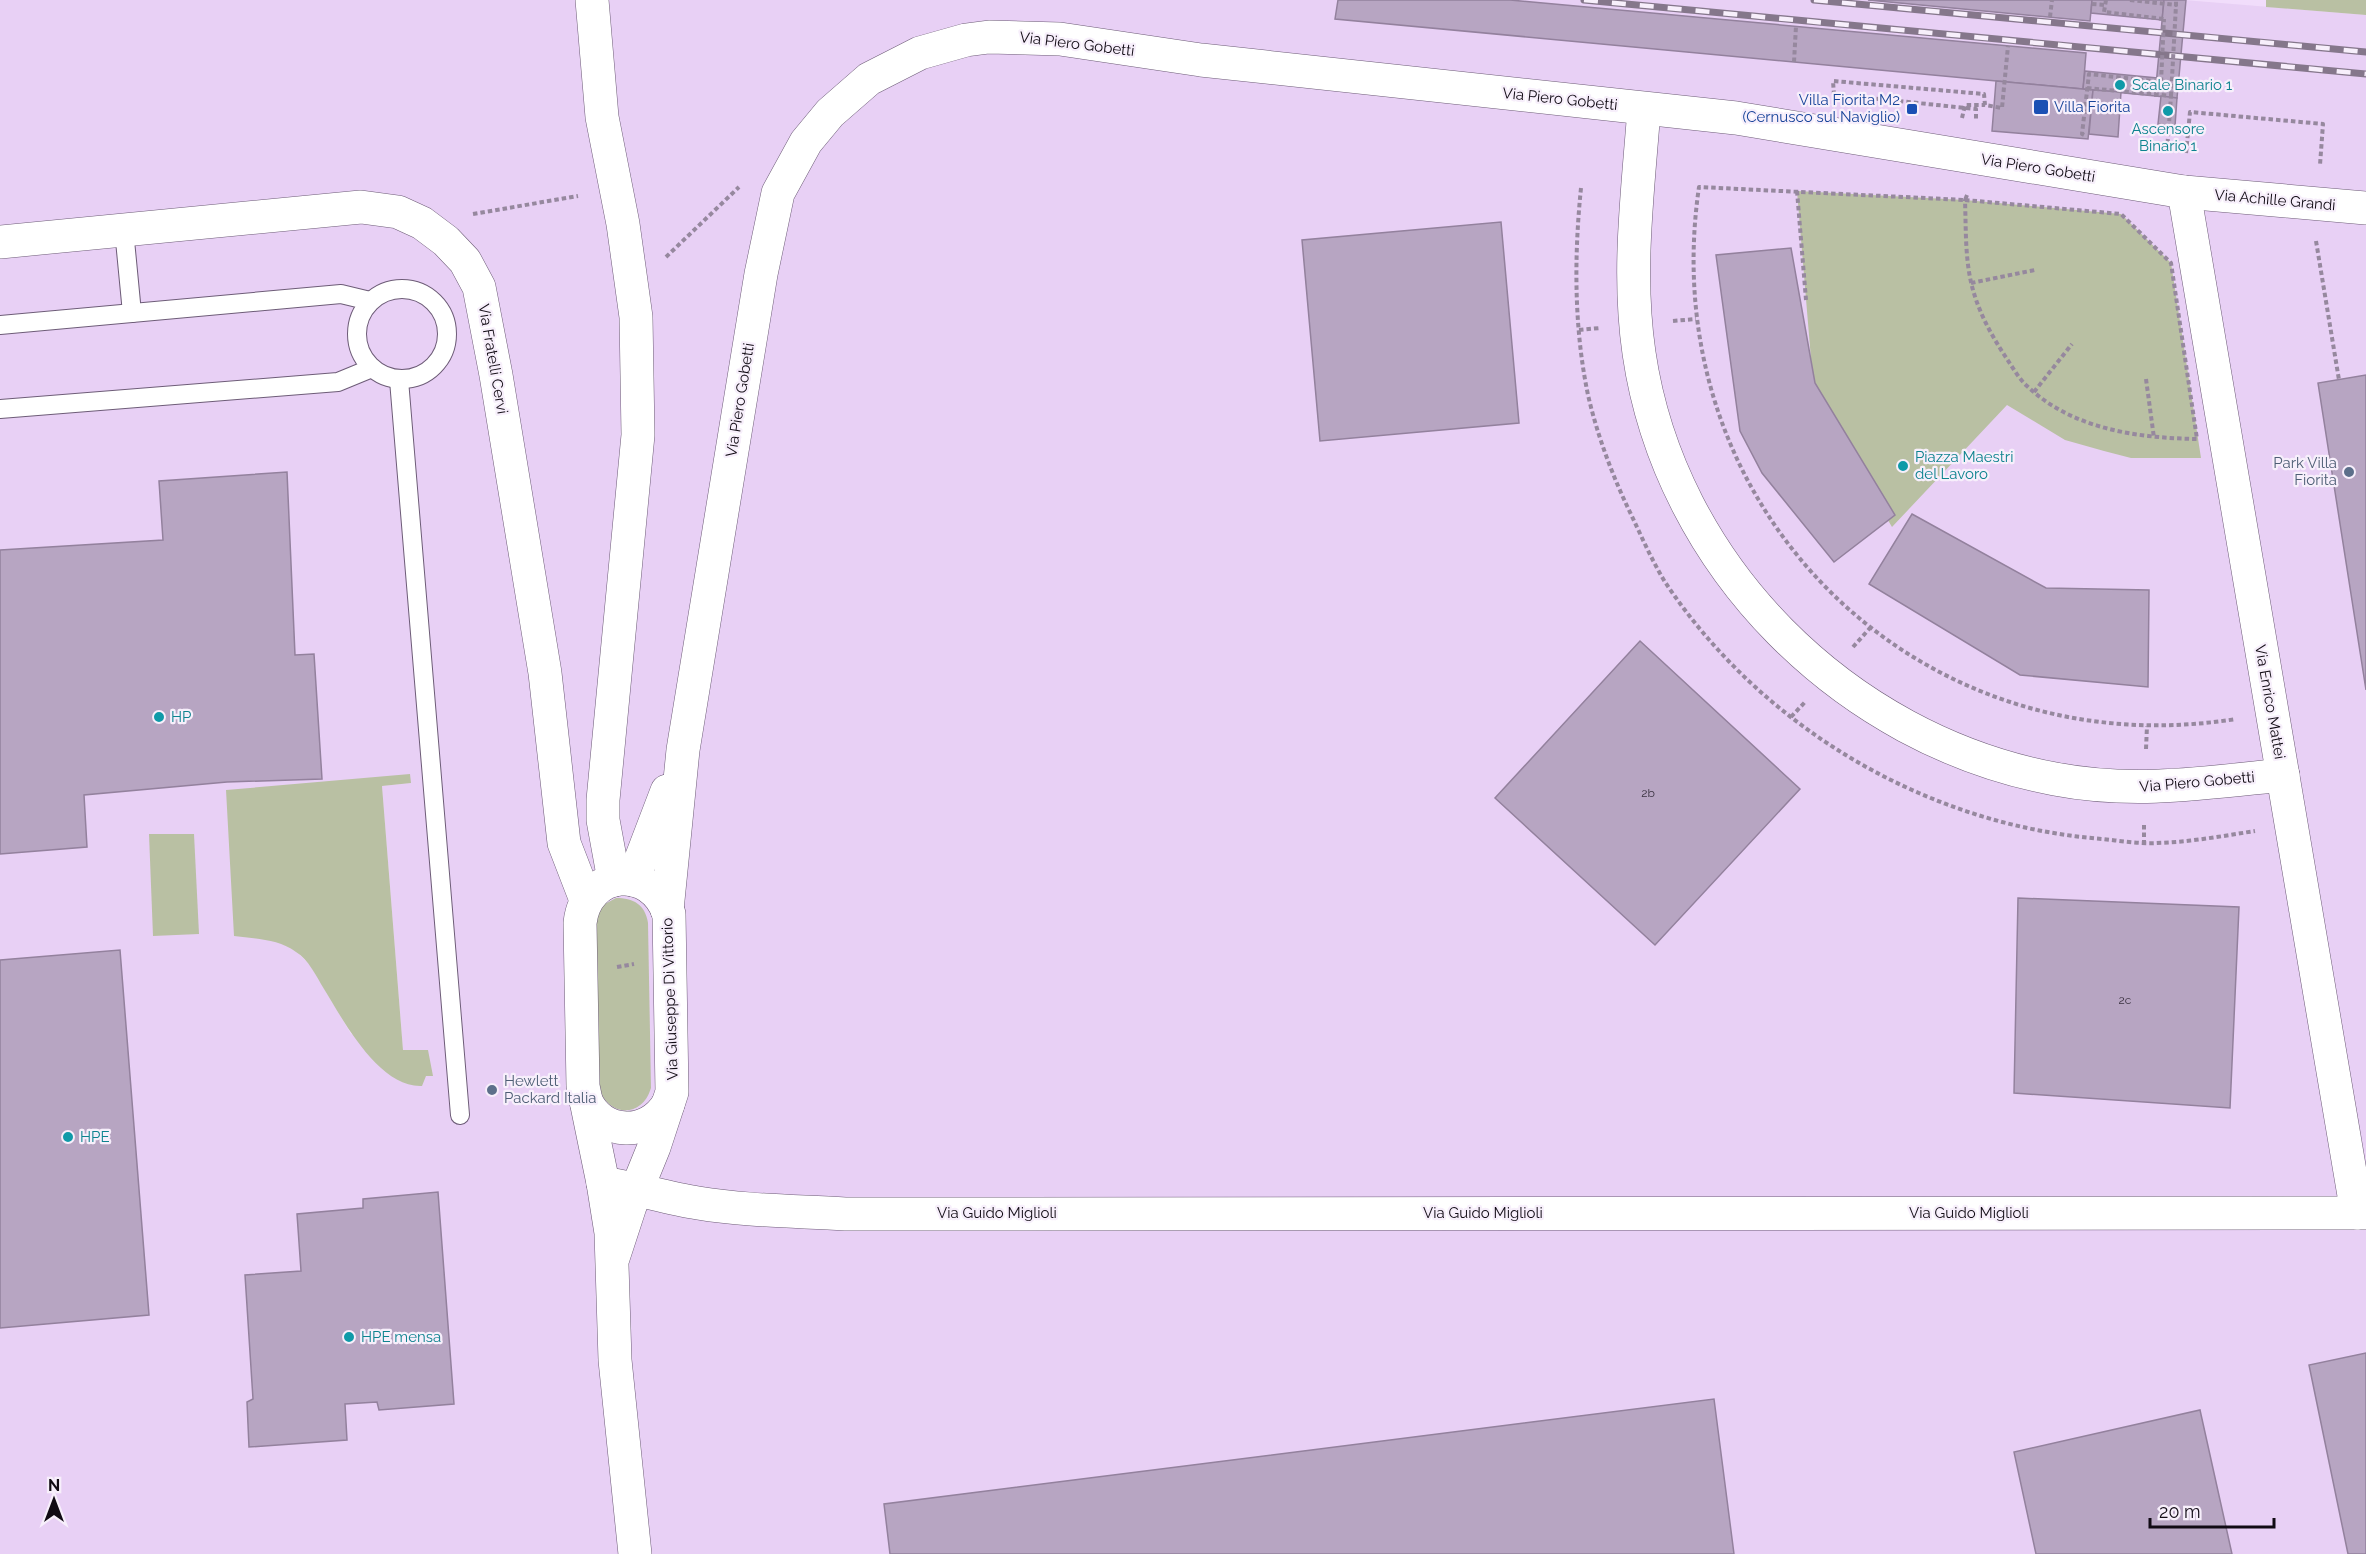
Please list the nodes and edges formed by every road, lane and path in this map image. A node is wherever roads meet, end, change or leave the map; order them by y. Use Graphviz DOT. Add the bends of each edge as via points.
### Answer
graph roads {
  1 [pos="592,0"];
  2 [pos="2052,0"];
  3 [pos="2130,0"];
  4 [pos="2105,2"];
  5 [pos="2176,2"];
  6 [pos="2092,4"];
  7 [pos="2050,17"];
  8 [pos="1797,26"];
  9 [pos="2008,46"];
  10 [pos="1794,62"];
  11 [pos="2087,88"];
  12 [pos="1846,96"];
  13 [pos="1857,97"];
  14 [pos="1984,105"];
  15 [pos="1644,109"];
  16 [pos="1976,121"];
  17 [pos="2082,134"];
  18 [pos="2186,154"];
  19 [pos="1980,159"];
  20 [pos="2320,165"];
  21 [pos="2331,166"];
  22 [pos="787,173"];
  23 [pos="617,189"];
  24 [pos="1797,191"];
  25 [pos="2184,192"];
  26 [pos="1965,200"];
  27 [pos="2366,208"];
  28 [pos="2316,214"];
  29 [pos="422,223"];
  30 [pos="124,230"];
  31 [pos="0,242"];
  32 [pos="2035,270"];
  33 [pos="1971,283"];
  34 [pos="633,288"];
  35 [pos="1806,300"];
  36 [pos="370,302"];
  37 [pos="132,313"];
  38 [pos="0,325"];
  39 [pos="2072,344"];
  40 [pos="372,368"];
  41 [pos="2146,379"];
  42 [pos="399,380"];
  43 [pos="2339,380"];
  44 [pos="2034,392"];
  45 [pos="0,409"];
  46 [pos="2154,438"];
  47 [pos="2272,712"];
  48 [pos="683,750"];
  49 [pos="2283,775"];
  50 [pos="623,880"];
  51 [pos="586,900"];
  52 [pos="667,909"];
  53 [pos="670,958"];
  54 [pos="581,974"];
  55 [pos="586,1101"];
  56 [pos="668,1104"];
  57 [pos="460,1115"];
  58 [pos="603,1183"];
  59 [pos="637,1188"];
  60 [pos="2362,1213"];
  61 [pos="613,1258"];
  62 [pos="635,1554"];
  1 -- 23 [label="street" via="602,117"];
  2 -- 7 [label="path"];
  3 -- 5 [label="path"];
  4 -- 6 [label="path"];
  4 -- 11 [label="path, bridge" via="2104,12 2164,19 2161,82 2089,74"];
  5 -- 11 [label="path, bridge" via="2172,96"];
  8 -- 10 [label="path"];
  9 -- 12 [label="path" via="2002,108 1985,105 1984,94 1833,81 1834,95"];
  11 -- 17 [label="path"];
  13 -- 16 [label="path" via="1976,109"];
  14 -- 19 [label="path" via="1965,105 1958,137 1977,147"];
  15 -- 19 [label="street, Via Piero Gobetti" via="1736,118"];
  15 -- 22 [label="street, Via Piero Gobetti" via="1202,60 1060,39 989,37 920,53 869,79 830,113"];
  15 -- 49 [label="street, Via Piero Gobetti" via="1632,280 1647,394 1673,471 1700,527 1733,578 1773,626 1823,671 1883,714 1950,748 2002,766 2056,780 2145,788"];
  18 -- 20 [label="path" via="2190,112 2323,124"];
  19 -- 25 [label="street, Via Piero Gobetti"];
  19 -- 26 [label="path"];
  20 -- 21 [label="path"];
  20 -- 28 [label="path"];
  22 -- 34 [label="path" via="755,172"];
  22 -- 48 [label="street, Via Piero Gobetti" via="772,216 761,274"];
  23 -- 29 [label="path"];
  23 -- 34 [label="street"];
  24 -- 26 [label="path"];
  24 -- 35 [label="path"];
  24 -- 47 [label="path" via="1699,187 1693,293 1707,379 1738,464 1774,525 1825,588 1870,628 1920,662 1975,689 2032,709 2091,722 2147,726 2212,723"];
  25 -- 28 [label="street, Via Achille Grandi"];
  25 -- 47 [label="street, Via Enrico Mattei"];
  26 -- 33 [label="path"];
  26 -- 46 [label="path" via="2121,214 2170,263 2197,439"];
  27 -- 28 [label="street, Via Achille Grandi"];
  28 -- 43 [label="path"];
  29 -- 30 [label="street, Via Fratelli Cervi" via="398,212 361,207"];
  29 -- 51 [label="street, Via Fratelli Cervi" via="465,261 484,306 545,672 564,843"];
  30 -- 31 [label="street, Via Fratelli Cervi"];
  30 -- 37 [label="lane"];
  32 -- 33 [label="path"];
  33 -- 44 [label="path" via="1994,339"];
  34 -- 50 [label="street" via="638,344 638,435 603,800 603,820"];
  36 -- 37 [label="lane" via="341,294"];
  36 -- 40 [label="lane" via="361,313 357,344"];
  36 -- 42 [label="lane" via="383,292 413,290 427,296 445,319 448,334 438,362 421,374"];
  37 -- 38 [label="lane"];
  39 -- 44 [label="path"];
  40 -- 42 [label="lane"];
  40 -- 45 [label="lane" via="338,382"];
  41 -- 46 [label="path"];
  42 -- 57 [label="lane"];
  44 -- 46 [label="path" via="2070,416"];
  47 -- 49 [label="street, Via Enrico Mattei"];
  48 -- 50 [label="street, Via Piero Gobetti"];
  48 -- 52 [label="street, Via Piero Gobetti"];
  49 -- 60 [label="street, Via Enrico Mattei"];
  50 -- 51 [label="street" via="598,887"];
  50 -- 52 [label="street, Via Giuseppe Di Vittorio" via="642,882 653,889"];
  51 -- 54 [label="street, Via Giuseppe Di Vittorio" via="580,921"];
  52 -- 53 [label="street, Via Giuseppe Di Vittorio"];
  53 -- 54 [label="path"];
  53 -- 56 [label="street, Via Giuseppe Di Vittorio" via="672,1087"];
  54 -- 55 [label="street, Via Giuseppe Di Vittorio"];
  55 -- 56 [label="street" via="599,1119 620,1129 648,1124"];
  55 -- 58 [label="street, Via Giuseppe Di Vittorio"];
  56 -- 59 [label="street, Via Giuseppe Di Vittorio"];
  58 -- 59 [label="street, Via Guido Miglioli"];
  58 -- 61 [label="street, Via Giuseppe Di Vittorio"];
  59 -- 60 [label="street, Via Guido Miglioli" via="696,1203 845,1214"];
  59 -- 61 [label="street, Via Giuseppe Di Vittorio"];
  61 -- 62 [label="street, Via Giuseppe Di Vittorio" via="615,1360"];
}
